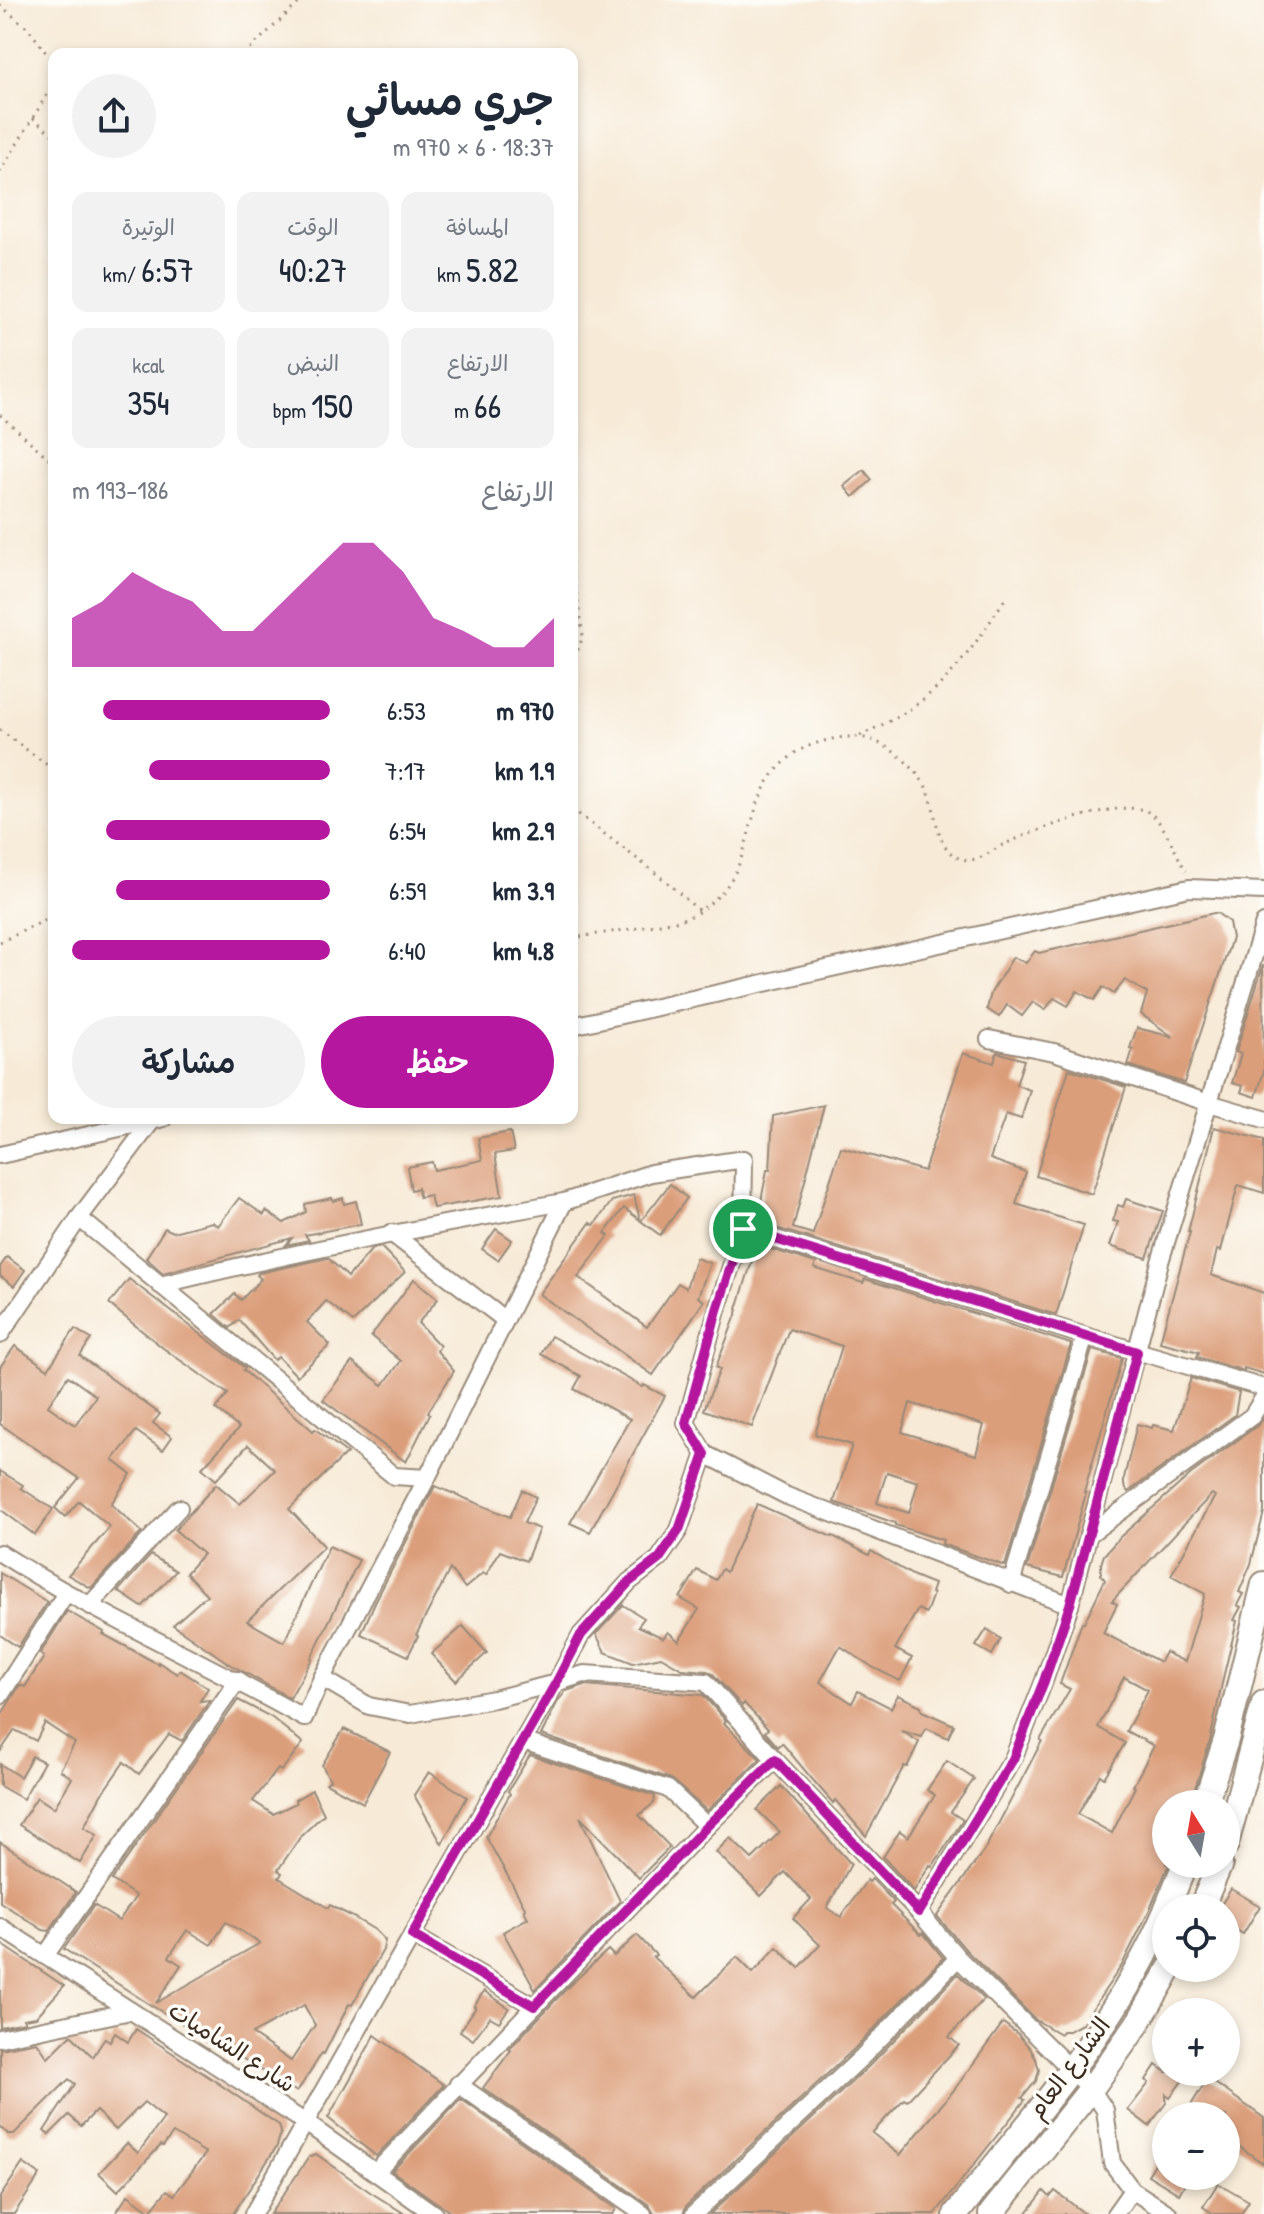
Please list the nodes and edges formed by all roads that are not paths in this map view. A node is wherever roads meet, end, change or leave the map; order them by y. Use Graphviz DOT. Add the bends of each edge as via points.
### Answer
graph roads {
  1 [pos="1264,891"];
  2 [pos="1264,923"];
  3 [pos="578,1025"];
  4 [pos="989,1039"];
  5 [pos="1209,1103"];
  6 [pos="1264,1119"];
  7 [pos="136,1124"];
  8 [pos="154,1124"];
  9 [pos="0,1155"];
  10 [pos="564,1202"];
  11 [pos="79,1218"];
  12 [pos="743,1229"];
  13 [pos="391,1233"];
  14 [pos="160,1285"];
  15 [pos="505,1320"];
  16 [pos="0,1335"];
  17 [pos="1085,1336"];
  18 [pos="1137,1352"];
  19 [pos="1264,1388"];
  20 [pos="1264,1397"];
  21 [pos="705,1454"];
  22 [pos="427,1478"];
  23 [pos="179,1508"];
  24 [pos="1088,1535"];
  25 [pos="0,1553"];
  26 [pos="1011,1584"];
  27 [pos="1264,1584"];
  28 [pos="66,1593"];
  29 [pos="90,1605"];
  30 [pos="1070,1605"];
  31 [pos="322,1678"];
  32 [pos="238,1680"];
  33 [pos="556,1683"];
  34 [pos="0,1696"];
  35 [pos="1264,1703"];
  36 [pos="523,1741"];
  37 [pos="1259,1746"];
  38 [pos="775,1760"];
  39 [pos="1210,1790"];
  40 [pos="1240,1802"];
  41 [pos="707,1826"];
  42 [pos="919,1912"];
  43 [pos="0,1927"];
  44 [pos="412,1935"];
  45 [pos="1152,1941"];
  46 [pos="45,1956"];
  47 [pos="958,1958"];
  48 [pos="1162,1982"];
  49 [pos="534,2006"];
  50 [pos="131,2011"];
  51 [pos="0,2038"];
  52 [pos="1070,2069"];
  53 [pos="458,2084"];
  54 [pos="1091,2089"];
  55 [pos="306,2123"];
  56 [pos="376,2172"];
  57 [pos="1132,2190"];
  58 [pos="253,2214"];
  59 [pos="434,2214"];
  60 [pos="643,2214"];
  61 [pos="694,2214"];
  62 [pos="956,2214"];
  63 [pos="991,2214"];
  64 [pos="1115,2214"];
  65 [pos="1169,2214"];
  1 -- 3 [label="street" via="1174,891"];
  2 -- 5 [label="street"];
  4 -- 5 [label="street" via="1054,1052"];
  5 -- 6 [label="street"];
  5 -- 18 [label="street"];
  7 -- 9 [label="street"];
  8 -- 11 [label="street"];
  10 -- 12 [label="street" via="651,1173 744,1159"];
  10 -- 13 [label="street"];
  10 -- 15 [label="street"];
  11 -- 14 [label="street"];
  11 -- 16 [label="street"];
  12 -- 17 [label="street"];
  12 -- 21 [label="street" via="686,1423"];
  13 -- 14 [label="street"];
  13 -- 15 [label="street"];
  14 -- 22 [label="street" via="394,1476"];
  15 -- 22 [label="street"];
  17 -- 18 [label="street"];
  17 -- 26 [label="street"];
  18 -- 19 [label="street"];
  18 -- 24 [label="street"];
  20 -- 24 [label="street" via="1252,1416"];
  21 -- 26 [label="street" via="787,1496"];
  21 -- 33 [label="street" via="679,1530 659,1559 629,1582 581,1635"];
  22 -- 31 [label="street"];
  23 -- 29 [label="street"];
  24 -- 30 [label="street"];
  25 -- 28 [label="street"];
  26 -- 30 [label="street"];
  27 -- 39 [label="main road"];
  28 -- 29 [label="street"];
  28 -- 34 [label="street"];
  29 -- 32 [label="street"];
  30 -- 42 [label="street" via="1013,1759"];
  31 -- 32 [label="street" via="304,1718"];
  31 -- 33 [label="street" via="369,1706 410,1714"];
  32 -- 46 [label="street"];
  33 -- 36 [label="street"];
  33 -- 38 [label="street" via="584,1674 706,1682"];
  35 -- 37 [label="main road"];
  36 -- 41 [label="street" via="668,1789"];
  36 -- 44 [label="street"];
  37 -- 40 [label="main road"];
  38 -- 41 [label="street"];
  38 -- 42 [label="street"];
  41 -- 49 [label="street"];
  42 -- 47 [label="street"];
  43 -- 46 [label="street, شارع الشاميات"];
  44 -- 49 [label="street"];
  44 -- 55 [label="street"];
  45 -- 52 [label="main road, الشارع العام" via="1118,2003"];
  46 -- 50 [label="street, شارع الشاميات"];
  47 -- 52 [label="street"];
  47 -- 61 [label="street" via="862,2057"];
  48 -- 54 [label="main road, الشارع العام"];
  49 -- 53 [label="street"];
  50 -- 51 [label="street"];
  50 -- 55 [label="street, شارع الشاميات"];
  52 -- 54 [label="street"];
  52 -- 62 [label="main road, الشارع العام"];
  53 -- 56 [label="street"];
  53 -- 60 [label="street"];
  54 -- 57 [label="street" via="1105,2110 1112,2163"];
  54 -- 63 [label="main road, الشارع العام"];
  55 -- 56 [label="street, شارع الشاميات"];
  55 -- 58 [label="street"];
  56 -- 59 [label="street, شارع الشاميات"];
  57 -- 64 [label="street"];
  57 -- 65 [label="street"];
}
